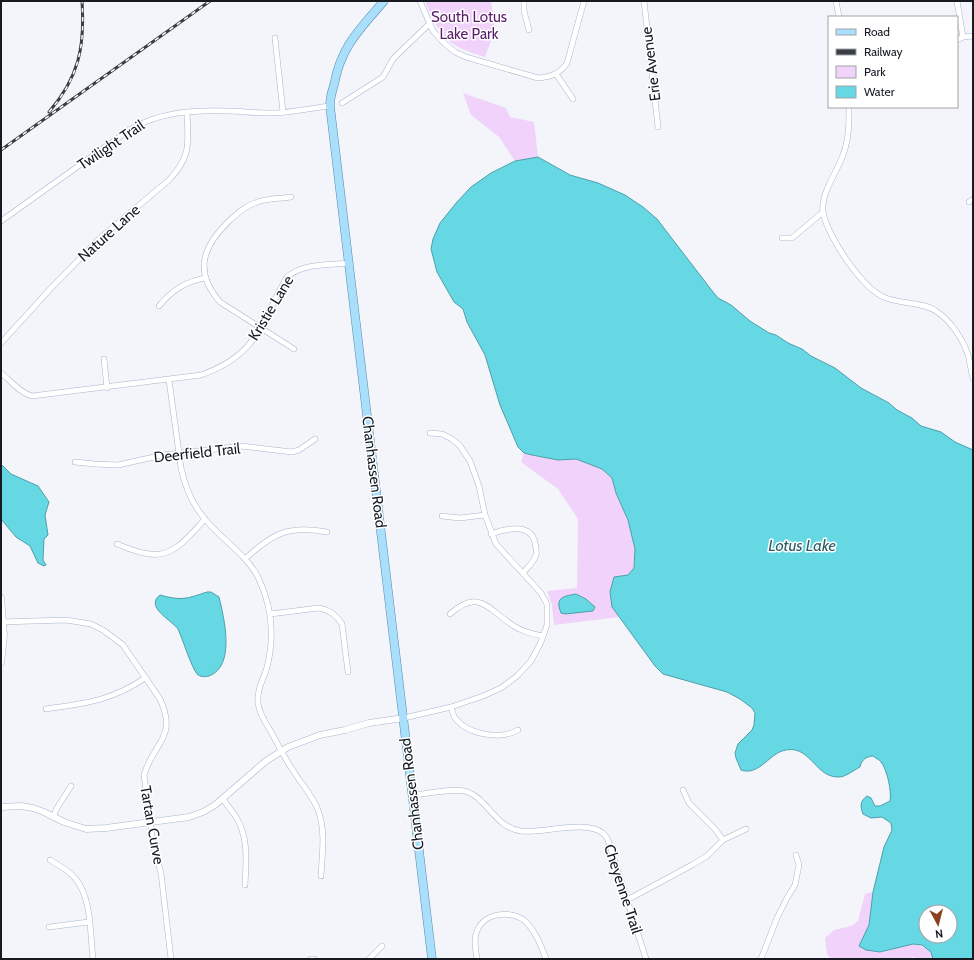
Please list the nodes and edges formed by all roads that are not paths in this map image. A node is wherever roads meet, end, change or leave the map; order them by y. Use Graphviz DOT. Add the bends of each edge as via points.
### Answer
graph roads {
  1 [pos="384,1"];
  2 [pos="420,1"];
  3 [pos="524,1"];
  4 [pos="584,1"];
  5 [pos="644,1"];
  6 [pos="836,1"];
  7 [pos="957,1"];
  8 [pos="838,16"];
  9 [pos="429,24"];
  10 [pos="529,30"];
  11 [pos="973,36"];
  12 [pos="963,37"];
  13 [pos="275,38"];
  14 [pos="958,40"];
  15 [pos="556,74"];
  16 [pos="574,99"];
  17 [pos="342,103"];
  18 [pos="330,106"];
  19 [pos="849,108"];
  20 [pos="187,112"];
  21 [pos="283,112"];
  22 [pos="658,127"];
  23 [pos="291,197"];
  24 [pos="823,212"];
  25 [pos="1,221"];
  26 [pos="782,238"];
  27 [pos="349,263"];
  28 [pos="206,278"];
  29 [pos="159,306"];
  30 [pos="261,328"];
  31 [pos="1,343"];
  32 [pos="294,349"];
  33 [pos="973,351"];
  34 [pos="966,352"];
  35 [pos="104,360"];
  36 [pos="1,373"];
  37 [pos="973,378"];
  38 [pos="169,380"];
  39 [pos="107,388"];
  40 [pos="430,433"];
  41 [pos="315,439"];
  42 [pos="178,453"];
  43 [pos="75,462"];
  44 [pos="485,515"];
  45 [pos="442,516"];
  46 [pos="205,519"];
  47 [pos="327,532"];
  48 [pos="491,534"];
  49 [pos="117,544"];
  50 [pos="245,559"];
  51 [pos="523,573"];
  52 [pos="1,598"];
  53 [pos="270,614"];
  54 [pos="450,614"];
  55 [pos="2,622"];
  56 [pos="543,636"];
  57 [pos="1,663"];
  58 [pos="348,672"];
  59 [pos="145,678"];
  60 [pos="451,707"];
  61 [pos="46,709"];
  62 [pos="404,718"];
  63 [pos="518,730"];
  64 [pos="282,751"];
  65 [pos="71,786"];
  66 [pos="683,790"];
  67 [pos="413,795"];
  68 [pos="223,799"];
  69 [pos="1,807"];
  70 [pos="53,817"];
  71 [pos="150,823"];
  72 [pos="746,828"];
  73 [pos="723,840"];
  74 [pos="796,855"];
  75 [pos="50,860"];
  76 [pos="321,876"];
  77 [pos="245,885"];
  78 [pos="627,900"];
  79 [pos="89,922"];
  80 [pos="49,927"];
  81 [pos="382,946"];
  82 [pos="93,959"];
  83 [pos="171,959"];
  84 [pos="370,959"];
  85 [pos="432,959"];
  86 [pos="477,959"];
  87 [pos="546,959"];
  88 [pos="646,959"];
  89 [pos="761,959"];
  1 -- 18 [label="main road, Chanhassen Road" via="348,43 335,79"];
  2 -- 9 [label="street"];
  3 -- 10 [label="street"];
  4 -- 15 [label="street" via="569,57 562,70"];
  5 -- 22 [label="street, Erie Avenue"];
  6 -- 8 [label="street"];
  7 -- 12 [label="street"];
  9 -- 15 [label="street" via="444,43 466,57 538,78"];
  9 -- 17 [label="street" via="393,60 383,77"];
  11 -- 12 [label="street"];
  12 -- 14 [label="street"];
  13 -- 21 [label="street"];
  15 -- 16 [label="street"];
  18 -- 21 [label="street, Twilight Trail"];
  18 -- 27 [label="main road, Chanhassen Road"];
  19 -- 24 [label="street" via="844,152 825,197"];
  20 -- 21 [label="street, Twilight Trail"];
  20 -- 25 [label="street, Twilight Trail" via="155,117 129,130"];
  20 -- 31 [label="street, Nature Lane" via="186,153 184,162 177,171 99,239"];
  23 -- 28 [label="street" via="263,200 248,206 220,230 208,246 205,256"];
  24 -- 26 [label="street" via="792,238"];
  24 -- 34 [label="street" via="844,256 865,283 884,298 935,310 946,319"];
  27 -- 30 [label="street, Kristie Lane" via="310,266 294,271 287,277"];
  27 -- 62 [label="main road, Chanhassen Road"];
  28 -- 29 [label="street" via="190,281 181,286"];
  28 -- 30 [label="street" via="213,294 220,302"];
  30 -- 32 [label="street"];
  30 -- 38 [label="street, Kristie Lane" via="249,345 228,364 201,375"];
  33 -- 34 [label="street"];
  34 -- 37 [label="street"];
  35 -- 39 [label="street"];
  36 -- 39 [label="street, Kristie Lane" via="21,391 32,396"];
  38 -- 39 [label="street, Kristie Lane"];
  38 -- 42 [label="street"];
  40 -- 44 [label="street" via="442,434 460,446 470,461"];
  41 -- 42 [label="street, Deerfield Trail" via="292,452 242,446"];
  42 -- 43 [label="street, Deerfield Trail" via="118,465"];
  42 -- 46 [label="street" via="183,480 194,504"];
  44 -- 45 [label="street" via="460,518"];
  44 -- 48 [label="street"];
  46 -- 49 [label="street" via="177,548 169,552 142,553"];
  46 -- 50 [label="street"];
  47 -- 50 [label="street" via="304,529 279,533"];
  48 -- 51 [label="street" via="496,544"];
  48 -- 51 [label="street" via="504,529 522,529 534,537 536,555"];
  50 -- 53 [label="street" via="265,593"];
  51 -- 56 [label="street" via="541,593 546,604 547,626"];
  52 -- 55 [label="street"];
  53 -- 58 [label="street" via="319,608 333,613 342,624"];
  53 -- 64 [label="street" via="269,655 258,702 263,718"];
  54 -- 56 [label="street" via="467,602 479,602 486,604 525,632"];
  55 -- 57 [label="street" via="4,635"];
  55 -- 59 [label="street, Tartan Curve" via="66,620 91,624 123,645"];
  56 -- 60 [label="street" via="531,661 517,676 501,688"];
  59 -- 61 [label="street" via="131,688 102,700"];
  59 -- 71 [label="street, Tartan Curve" via="160,699 166,719 163,739 144,775"];
  60 -- 62 [label="street"];
  60 -- 63 [label="street" via="455,718 466,727 488,735 511,734"];
  62 -- 64 [label="street" via="369,723 320,735"];
  62 -- 67 [label="main road, Chanhassen Road"];
  64 -- 68 [label="street" via="266,761"];
  64 -- 76 [label="street" via="319,811 322,834"];
  65 -- 70 [label="street"];
  66 -- 73 [label="street" via="689,803 715,828"];
  67 -- 78 [label="street, Cheyenne Trail" via="469,792 502,823 522,831 588,828 604,833"];
  67 -- 85 [label="main road, Chanhassen Road"];
  68 -- 71 [label="street" via="189,818"];
  68 -- 77 [label="street" via="236,817 245,837"];
  69 -- 70 [label="street" via="33,808"];
  70 -- 71 [label="street" via="86,829"];
  71 -- 83 [label="street, Tartan Curve" via="160,873"];
  72 -- 73 [label="street"];
  73 -- 78 [label="street" via="707,856"];
  74 -- 89 [label="street" via="798,865 795,885 777,918"];
  75 -- 79 [label="street" via="68,871 81,887 86,896"];
  78 -- 88 [label="street, Cheyenne Trail"];
  79 -- 80 [label="street"];
  79 -- 82 [label="street"];
  81 -- 84 [label="street"];
  86 -- 87 [label="street" via="477,930 493,916 504,914 517,916 526,922 537,937"];
}
